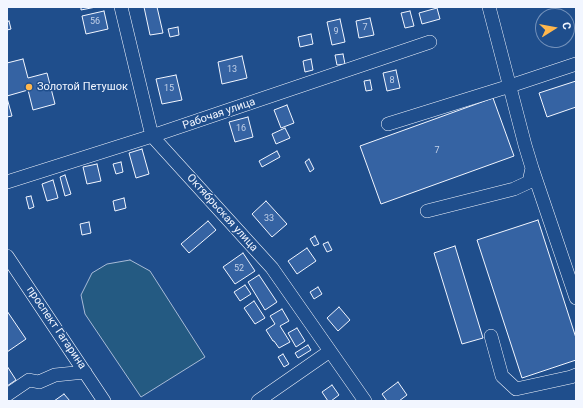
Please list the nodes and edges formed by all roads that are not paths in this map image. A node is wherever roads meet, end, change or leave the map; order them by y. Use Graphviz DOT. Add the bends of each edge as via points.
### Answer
graph roads {
  1 [pos="121,7"];
  2 [pos="489,7"];
  3 [pos="430,42"];
  4 [pos="576,64"];
  5 [pos="510,86"];
  6 [pos="388,124"];
  7 [pos="152,136"];
  8 [pos="532,168"];
  9 [pos="7,182"];
  10 [pos="427,211"];
  11 [pos="7,256"];
  12 [pos="576,298"];
  13 [pos="491,336"];
  14 [pos="330,351"];
  15 [pos="85,372"];
  16 [pos="576,375"];
  17 [pos="7,395"];
  18 [pos="104,401"];
  19 [pos="258,401"];
  20 [pos="365,401"];
  1 -- 7 [label="street, Октябрьская улица"];
  2 -- 5 [label="street"];
  3 -- 7 [label="street, Рабочая улица"];
  4 -- 5 [label="street"];
  5 -- 6 [label="street"];
  5 -- 8 [label="street"];
  7 -- 9 [label="street, Рабочая улица"];
  7 -- 14 [label="street, Октябрьская улица" via="272,268"];
  8 -- 10 [label="street" via="528,182 514,190"];
  8 -- 12 [label="street"];
  11 -- 15 [label="street, проспект Гагарина"];
  13 -- 16 [label="street" via="502,376 516,389"];
  14 -- 19 [label="street"];
  14 -- 20 [label="street, Октябрьская улица"];
  15 -- 17 [label="street" via="55,375 39,382 29,380"];
  15 -- 18 [label="street, проспект Гагарина"];
}
